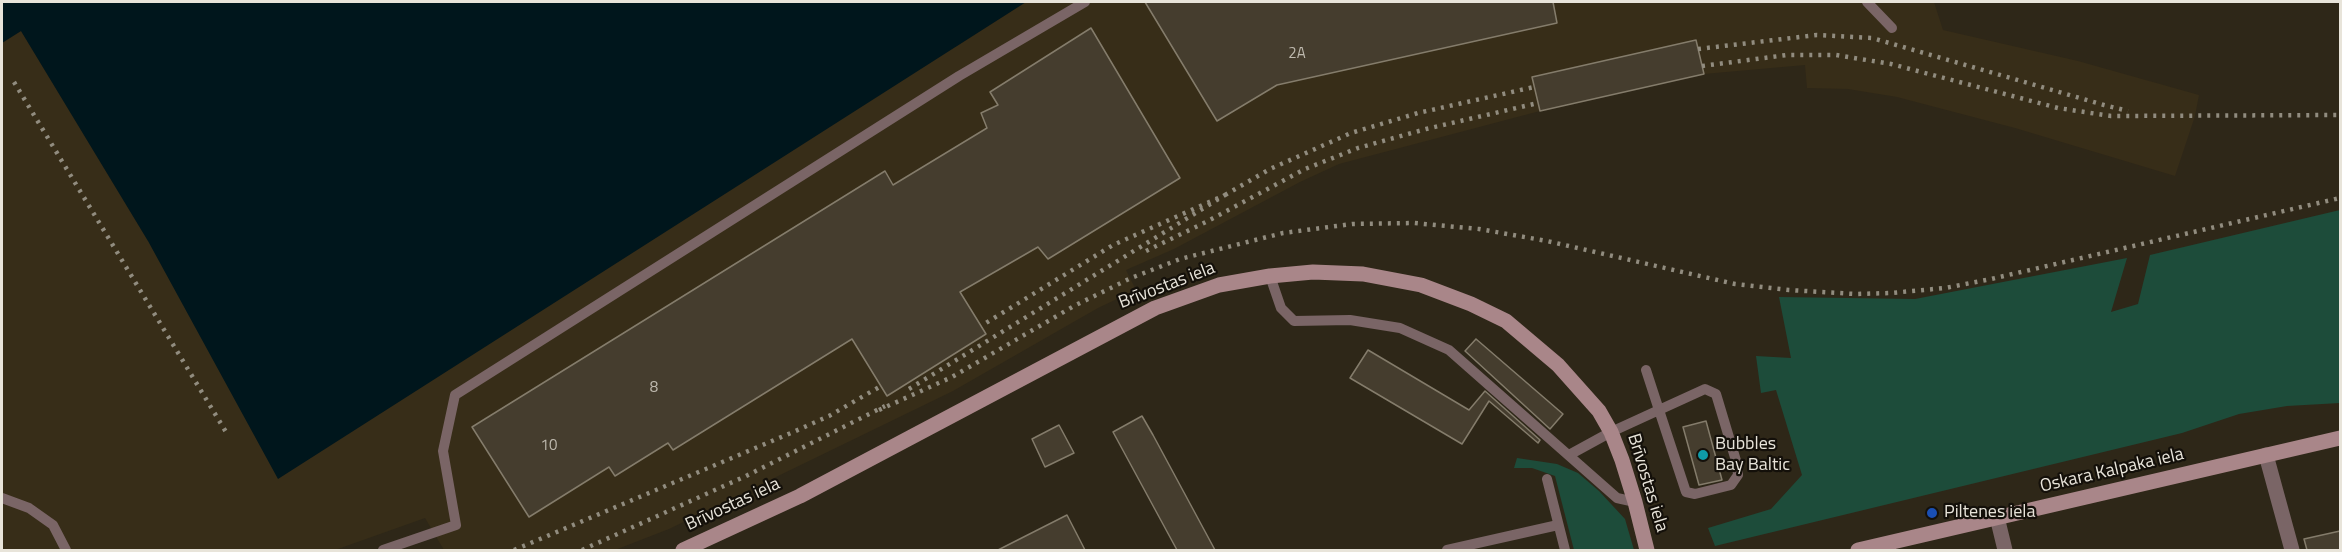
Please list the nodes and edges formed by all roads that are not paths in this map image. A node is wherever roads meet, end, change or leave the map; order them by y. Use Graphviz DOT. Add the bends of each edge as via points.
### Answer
graph roads {
  1 [pos="1085,2"];
  2 [pos="1867,2"];
  3 [pos="1892,28"];
  4 [pos="1269,276"];
  5 [pos="1646,370"];
  6 [pos="1659,410"];
  7 [pos="1611,432"];
  8 [pos="2340,438"];
  9 [pos="1569,455"];
  10 [pos="2266,455"];
  11 [pos="1547,479"];
  12 [pos="2,498"];
  13 [pos="1635,502"];
  14 [pos="1997,517"];
  15 [pos="1558,525"];
  16 [pos="66,550"];
  17 [pos="383,550"];
  18 [pos="683,550"];
  19 [pos="1447,550"];
  20 [pos="1564,550"];
  21 [pos="1647,550"];
  22 [pos="1857,550"];
  23 [pos="2005,550"];
  24 [pos="2292,550"];
  1 -- 17 [label="lane" via="958,76 454,395 443,452 456,525"];
  2 -- 3 [label="lane"];
  4 -- 7 [label="street, Brīvostas iela" via="1313,272 1363,274 1420,285 1471,304 1506,321 1558,365 1599,411"];
  4 -- 9 [label="lane" via="1281,308 1294,321 1350,320 1400,328 1449,350"];
  4 -- 18 [label="street, Brīvostas iela" via="1219,285 1155,308 800,496"];
  5 -- 6 [label="lane"];
  6 -- 6 [label="lane" via="1686,492 1695,494 1731,485 1738,475 1737,464 1716,394 1705,389"];
  6 -- 7 [label="lane"];
  7 -- 9 [label="lane"];
  7 -- 13 [label="street, Brīvostas iela"];
  8 -- 10 [label="street, Oskara Kalpaka iela"];
  9 -- 13 [label="lane" via="1617,498"];
  10 -- 14 [label="street, Oskara Kalpaka iela"];
  10 -- 24 [label="street"];
  11 -- 15 [label="lane"];
  12 -- 16 [label="lane" via="29,508 53,525"];
  13 -- 21 [label="street, Brīvostas iela"];
  14 -- 22 [label="street, Oskara Kalpaka iela"];
  14 -- 23 [label="street"];
  15 -- 19 [label="lane"];
  15 -- 20 [label="lane"];
}
